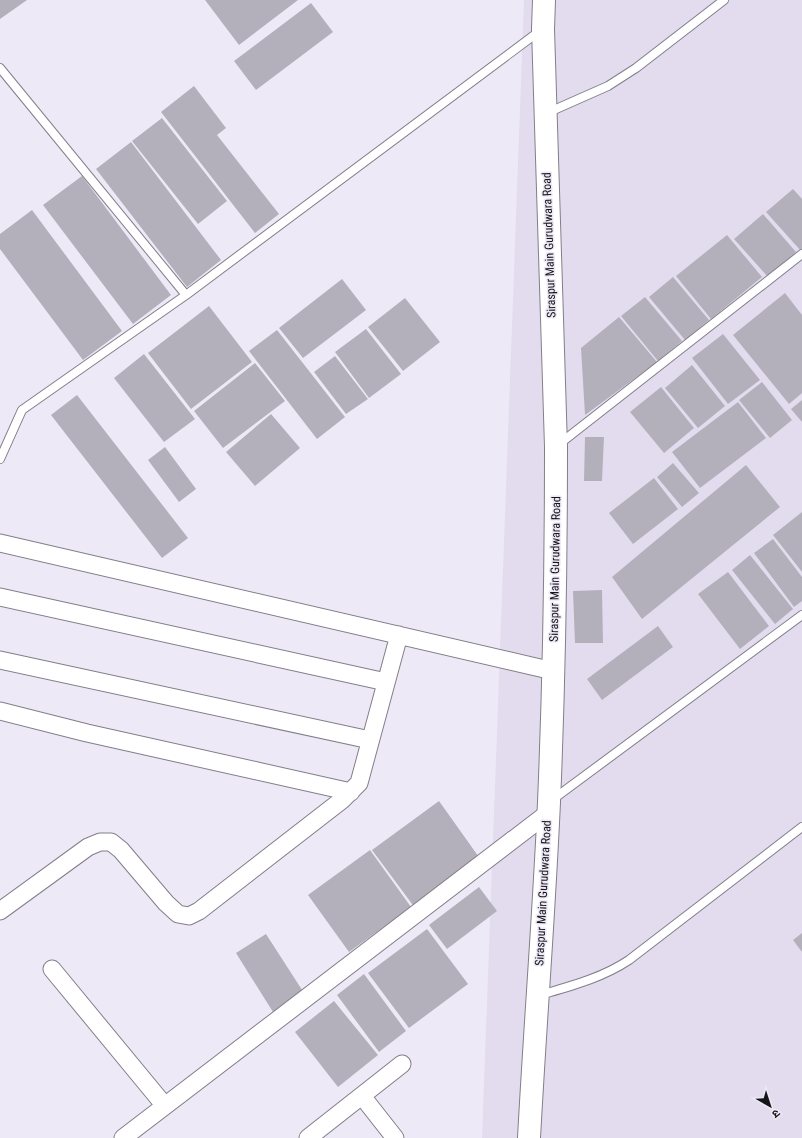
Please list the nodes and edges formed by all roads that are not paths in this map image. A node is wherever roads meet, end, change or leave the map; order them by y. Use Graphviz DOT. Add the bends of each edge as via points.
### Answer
graph roads {
  1 [pos="544,0"];
  2 [pos="724,0"];
  3 [pos="543,29"];
  4 [pos="0,68"];
  5 [pos="545,114"];
  6 [pos="802,254"];
  7 [pos="186,295"];
  8 [pos="556,447"];
  9 [pos="0,459"];
  10 [pos="0,543"];
  11 [pos="0,597"];
  12 [pos="802,615"];
  13 [pos="399,635"];
  14 [pos="0,660"];
  15 [pos="553,670"];
  16 [pos="386,682"];
  17 [pos="0,711"];
  18 [pos="370,740"];
  19 [pos="351,792"];
  20 [pos="548,808"];
  21 [pos="802,827"];
  22 [pos="0,911"];
  23 [pos="52,969"];
  24 [pos="537,996"];
  25 [pos="402,1064"];
  26 [pos="362,1096"];
  27 [pos="165,1106"];
  28 [pos="319,1135"];
  29 [pos="123,1138"];
  30 [pos="395,1138"];
  31 [pos="529,1138"];
  1 -- 3 [label="street, Siraspur Main Gurudwara Road"];
  2 -- 5 [label="lane" via="636,68 608,86"];
  3 -- 5 [label="street, Siraspur Main Gurudwara Road"];
  3 -- 7 [label="lane"];
  4 -- 7 [label="lane"];
  5 -- 8 [label="street, Siraspur Main Gurudwara Road"];
  6 -- 8 [label="lane"];
  7 -- 9 [label="lane" via="22,410"];
  8 -- 15 [label="street, Siraspur Main Gurudwara Road"];
  10 -- 13 [label="street"];
  11 -- 16 [label="street"];
  12 -- 20 [label="lane"];
  13 -- 15 [label="street"];
  13 -- 16 [label="street"];
  14 -- 18 [label="street"];
  15 -- 20 [label="street, Siraspur Main Gurudwara Road"];
  16 -- 18 [label="street"];
  17 -- 19 [label="street"];
  18 -- 19 [label="street" via="358,783"];
  19 -- 22 [label="street" via="199,911 189,916 178,914 166,903 121,850 111,842 100,842 88,847"];
  20 -- 24 [label="street, Siraspur Main Gurudwara Road"];
  20 -- 27 [label="street"];
  21 -- 24 [label="lane" via="615,970"];
  23 -- 27 [label="street"];
  24 -- 31 [label="street, Siraspur Main Gurudwara Road"];
  25 -- 26 [label="street"];
  26 -- 28 [label="street"];
  26 -- 30 [label="street"];
  27 -- 29 [label="street"];
}
